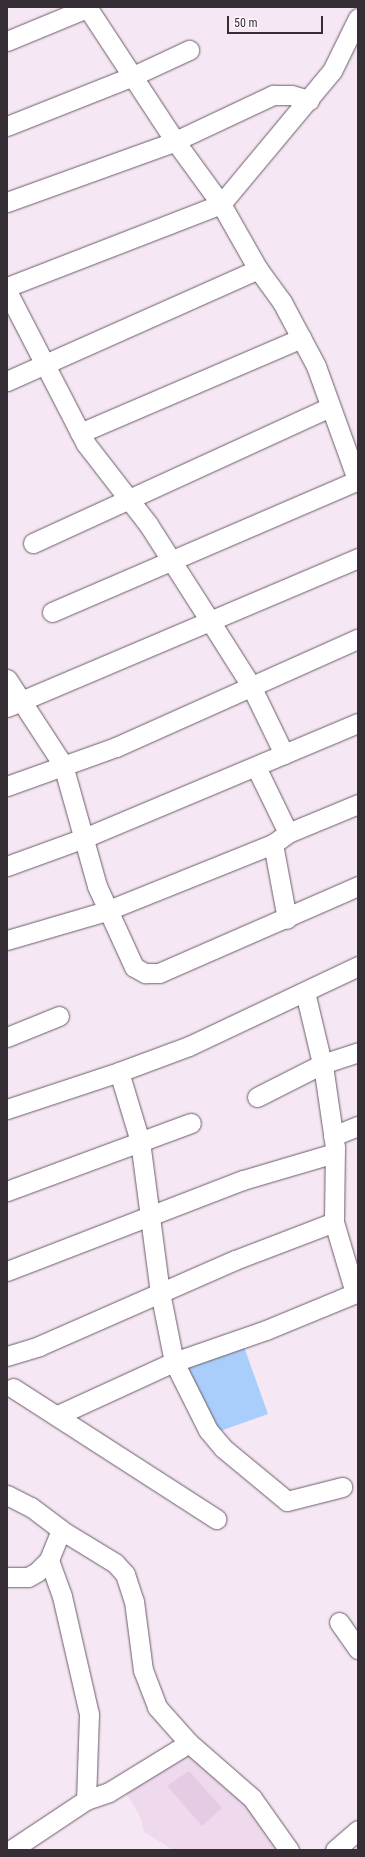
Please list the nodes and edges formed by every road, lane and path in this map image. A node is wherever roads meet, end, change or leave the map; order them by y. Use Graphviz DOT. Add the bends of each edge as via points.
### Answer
graph roads {
  1 [pos="88,7"];
  2 [pos="358,18"];
  3 [pos="7,41"];
  4 [pos="189,50"];
  5 [pos="133,76"];
  6 [pos="309,100"];
  7 [pos="7,126"];
  8 [pos="175,141"];
  9 [pos="7,202"];
  10 [pos="221,204"];
  11 [pos="258,268"];
  12 [pos="8,295"];
  13 [pos="302,338"];
  14 [pos="44,366"];
  15 [pos="7,381"];
  16 [pos="330,407"];
  17 [pos="80,433"];
  18 [pos="358,481"];
  19 [pos="128,498"];
  20 [pos="33,543"];
  21 [pos="358,558"];
  22 [pos="171,560"];
  23 [pos="52,612"];
  24 [pos="210,621"];
  25 [pos="358,639"];
  26 [pos="7,679"];
  27 [pos="252,687"];
  28 [pos="15,705"];
  29 [pos="358,723"];
  30 [pos="284,754"];
  31 [pos="63,765"];
  32 [pos="256,767"];
  33 [pos="7,786"];
  34 [pos="358,804"];
  35 [pos="84,838"];
  36 [pos="280,838"];
  37 [pos="7,866"];
  38 [pos="358,886"];
  39 [pos="106,911"];
  40 [pos="286,919"];
  41 [pos="7,940"];
  42 [pos="358,966"];
  43 [pos="304,992"];
  44 [pos="59,1016"];
  45 [pos="7,1037"];
  46 [pos="358,1052"];
  47 [pos="322,1064"];
  48 [pos="119,1072"];
  49 [pos="257,1097"];
  50 [pos="7,1109"];
  51 [pos="191,1123"];
  52 [pos="358,1126"];
  53 [pos="140,1141"];
  54 [pos="334,1145"];
  55 [pos="7,1191"];
  56 [pos="151,1214"];
  57 [pos="334,1222"];
  58 [pos="7,1271"];
  59 [pos="160,1292"];
  60 [pos="357,1292"];
  61 [pos="7,1356"];
  62 [pos="174,1362"];
  63 [pos="13,1388"];
  64 [pos="58,1415"];
  65 [pos="342,1487"];
  66 [pos="7,1495"];
  67 [pos="216,1519"];
  68 [pos="60,1530"];
  69 [pos="49,1560"];
  70 [pos="7,1569"];
  71 [pos="28,1576"];
  72 [pos="7,1577"];
  73 [pos="339,1622"];
  74 [pos="358,1649"];
  75 [pos="189,1742"];
  76 [pos="86,1800"];
  77 [pos="358,1830"];
  78 [pos="11,1850"];
  79 [pos="289,1850"];
  80 [pos="335,1850"];
  1 -- 3 [label="street"];
  1 -- 5 [label="street"];
  2 -- 6 [label="street" via="332,71"];
  4 -- 5 [label="street"];
  5 -- 7 [label="street"];
  5 -- 8 [label="street"];
  6 -- 8 [label="street" via="291,95 273,95"];
  6 -- 10 [label="street"];
  8 -- 9 [label="street"];
  8 -- 10 [label="street"];
  10 -- 11 [label="street"];
  10 -- 12 [label="street"];
  11 -- 13 [label="street" via="282,302"];
  11 -- 14 [label="street"];
  12 -- 14 [label="street"];
  13 -- 16 [label="street" via="316,366"];
  13 -- 17 [label="street"];
  14 -- 15 [label="street"];
  14 -- 17 [label="street"];
  16 -- 18 [label="street"];
  16 -- 19 [label="street"];
  17 -- 19 [label="street"];
  18 -- 22 [label="street"];
  19 -- 20 [label="street"];
  19 -- 22 [label="street"];
  21 -- 24 [label="street"];
  22 -- 23 [label="street"];
  22 -- 24 [label="street"];
  24 -- 27 [label="street"];
  24 -- 28 [label="street"];
  25 -- 27 [label="street"];
  26 -- 28 [label="street"];
  27 -- 30 [label="street"];
  27 -- 31 [label="street" via="116,747"];
  28 -- 31 [label="street"];
  29 -- 30 [label="street"];
  30 -- 32 [label="street"];
  31 -- 33 [label="street"];
  31 -- 35 [label="street"];
  32 -- 35 [label="street"];
  32 -- 36 [label="street"];
  34 -- 36 [label="street"];
  35 -- 37 [label="street"];
  35 -- 39 [label="street"];
  36 -- 39 [label="street"];
  36 -- 40 [label="street"];
  38 -- 40 [label="street"];
  39 -- 40 [label="street" via="134,967 145,973 158,973"];
  39 -- 41 [label="street"];
  42 -- 43 [label="street"];
  43 -- 47 [label="street"];
  43 -- 48 [label="street" via="189,1046"];
  44 -- 45 [label="street"];
  46 -- 47 [label="street"];
  47 -- 49 [label="street"];
  47 -- 54 [label="street"];
  48 -- 50 [label="street"];
  48 -- 53 [label="street"];
  51 -- 53 [label="street"];
  52 -- 54 [label="street"];
  53 -- 55 [label="street"];
  53 -- 56 [label="street"];
  54 -- 56 [label="street"];
  54 -- 57 [label="street"];
  56 -- 58 [label="street"];
  56 -- 59 [label="street"];
  57 -- 59 [label="street"];
  57 -- 60 [label="street"];
  59 -- 61 [label="street" via="39,1346"];
  59 -- 62 [label="street"];
  60 -- 62 [label="street" via="266,1330"];
  62 -- 64 [label="street"];
  62 -- 65 [label="street" via="212,1434 223,1448 279,1497 294,1501"];
  63 -- 64 [label="street"];
  64 -- 67 [label="street"];
  66 -- 68 [label="street" via="31,1507"];
  68 -- 69 [label="street"];
  68 -- 75 [label="street" via="115,1563 125,1574 134,1601 143,1670 157,1707"];
  69 -- 71 [label="street"];
  69 -- 76 [label="street" via="62,1596 89,1714"];
  70 -- 71 [label="street"];
  71 -- 72 [label="street"];
  73 -- 74 [label="street"];
  75 -- 76 [label="street" via="109,1792"];
  75 -- 79 [label="street" via="252,1798"];
  76 -- 78 [label="street"];
  77 -- 80 [label="street"];
}
